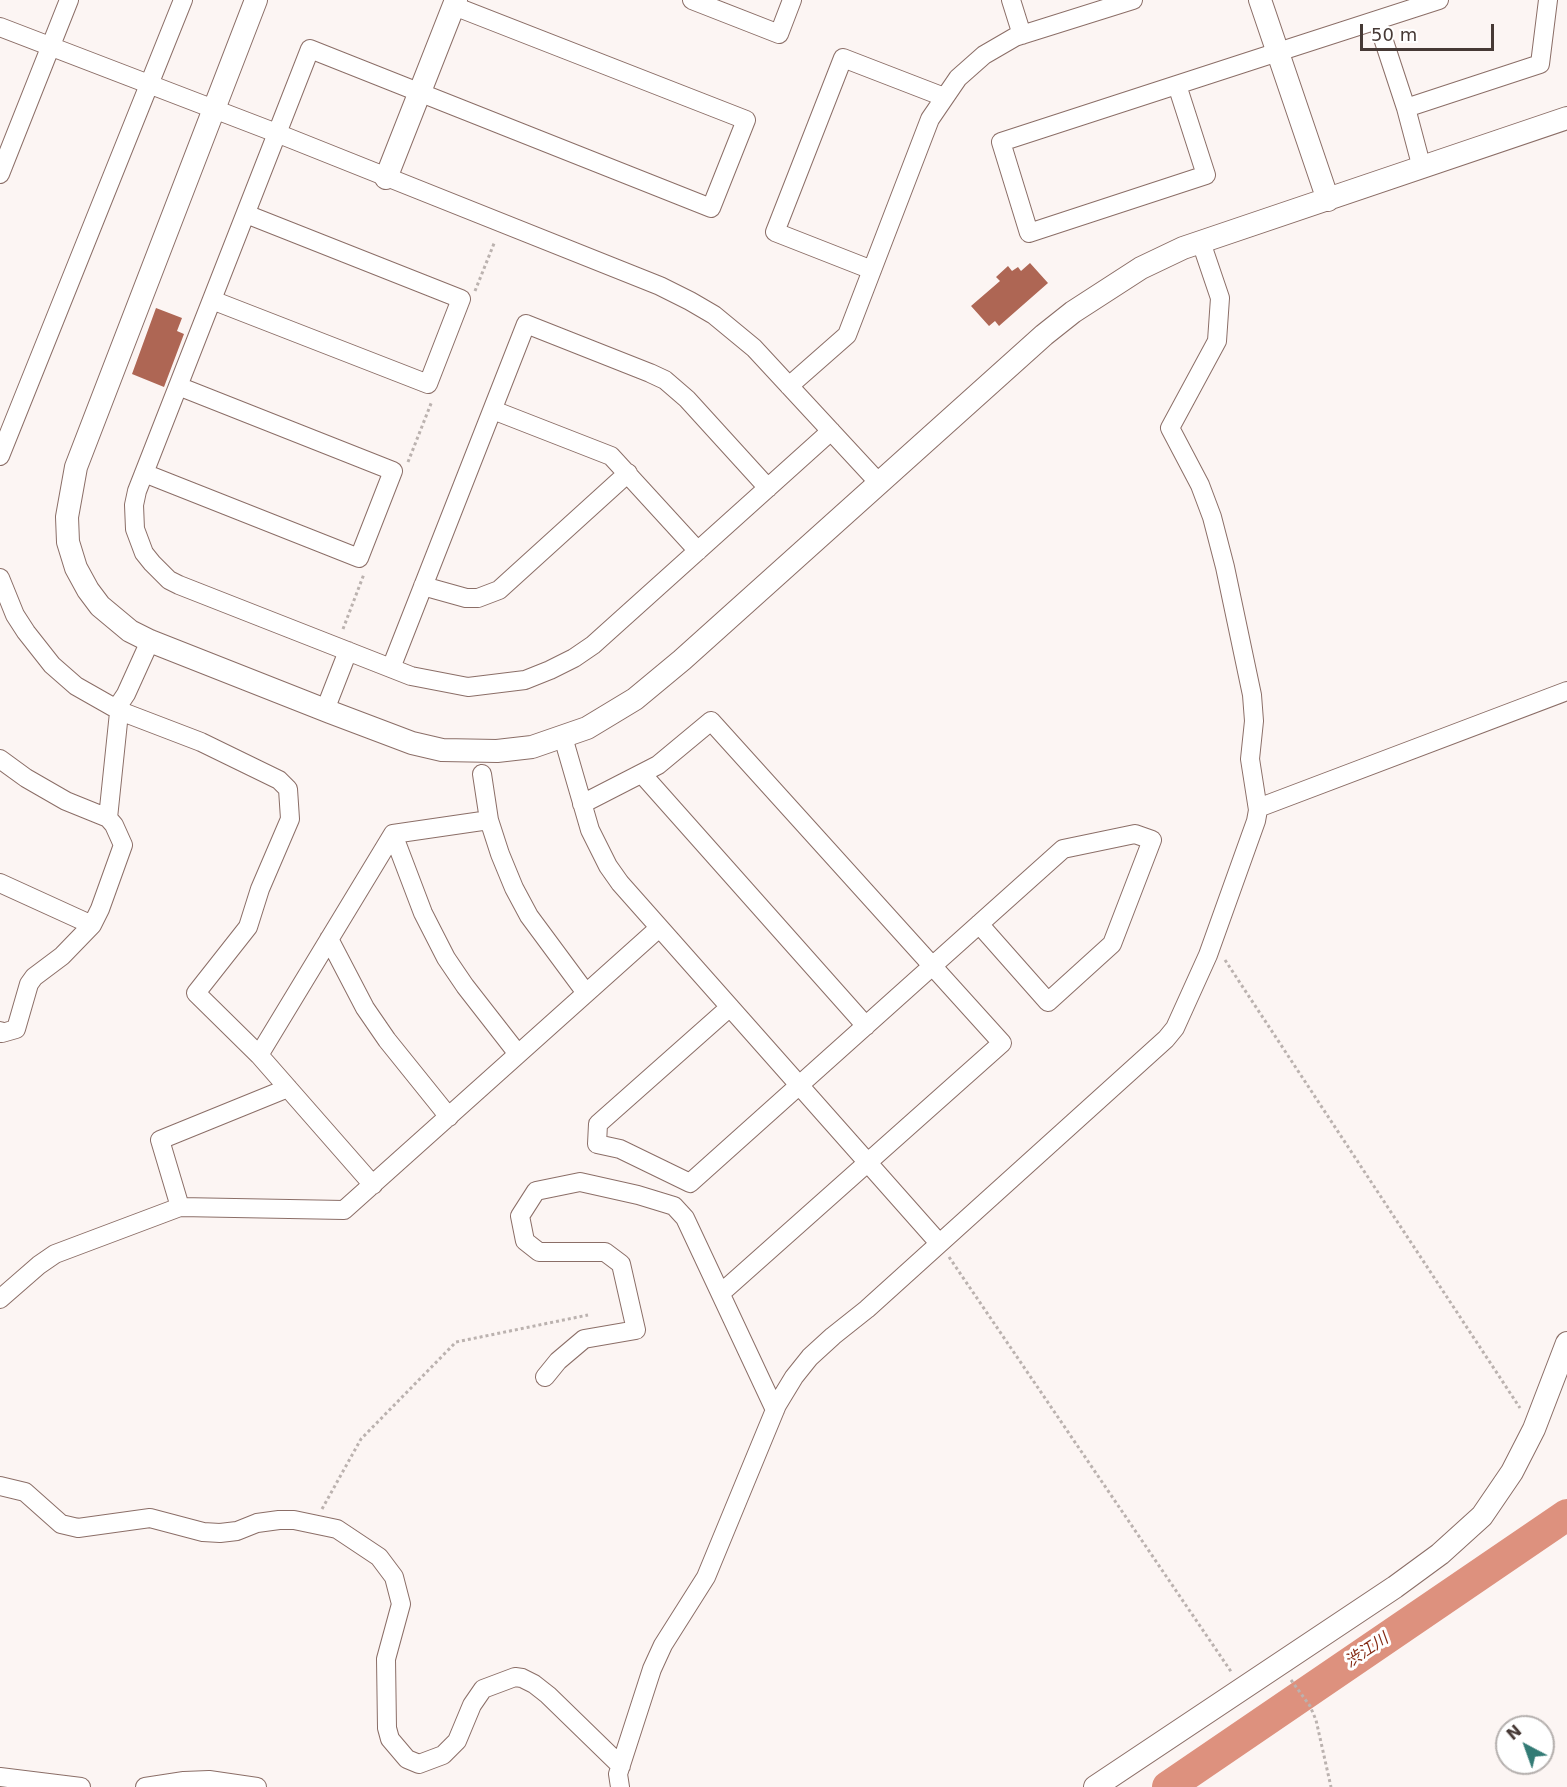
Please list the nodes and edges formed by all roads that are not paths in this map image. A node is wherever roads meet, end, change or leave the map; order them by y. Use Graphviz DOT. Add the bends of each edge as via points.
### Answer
graph roads {
  1 [pos="69,0"];
  2 [pos="183,0"];
  3 [pos="256,0"];
  4 [pos="692,0"];
  5 [pos="792,0"];
  6 [pos="1011,0"];
  7 [pos="1132,0"];
  8 [pos="1260,0"];
  9 [pos="1438,0"];
  10 [pos="1548,0"];
  11 [pos="455,3"];
  12 [pos="1377,20"];
  13 [pos="0,27"];
  14 [pos="1022,35"];
  15 [pos="51,46"];
  16 [pos="1278,52"];
  17 [pos="148,84"];
  18 [pos="1178,85"];
  19 [pos="420,92"];
  20 [pos="944,97"];
  21 [pos="1406,108"];
  22 [pos="214,109"];
  23 [pos="1567,118"];
  24 [pos="279,134"];
  25 [pos="1419,157"];
  26 [pos="0,174"];
  27 [pos="386,178"];
  28 [pos="1328,200"];
  29 [pos="246,214"];
  30 [pos="1201,242"];
  31 [pos="872,270"];
  32 [pos="212,300"];
  33 [pos="178,386"];
  34 [pos="789,386"];
  35 [pos="493,410"];
  36 [pos="831,431"];
  37 [pos="0,456"];
  38 [pos="144,473"];
  39 [pos="628,473"];
  40 [pos="879,483"];
  41 [pos="768,488"];
  42 [pos="698,551"];
  43 [pos="0,578"];
  44 [pos="423,586"];
  45 [pos="8,620"];
  46 [pos="150,641"];
  47 [pos="343,645"];
  48 [pos="391,668"];
  49 [pos="1567,691"];
  50 [pos="120,707"];
  51 [pos="325,710"];
  52 [pos="563,737"];
  53 [pos="0,759"];
  54 [pos="482,774"];
  55 [pos="642,774"];
  56 [pos="582,804"];
  57 [pos="1258,808"];
  58 [pos="108,818"];
  59 [pos="489,820"];
  60 [pos="393,834"];
  61 [pos="0,883"];
  62 [pos="979,924"];
  63 [pos="92,925"];
  64 [pos="659,928"];
  65 [pos="329,939"];
  66 [pos="932,966"];
  67 [pos="586,993"];
  68 [pos="730,1007"];
  69 [pos="866,1026"];
  70 [pos="0,1031"];
  71 [pos="518,1054"];
  72 [pos="259,1055"];
  73 [pos="799,1085"];
  74 [pos="288,1088"];
  75 [pos="449,1116"];
  76 [pos="868,1163"];
  77 [pos="373,1185"];
  78 [pos="180,1207"];
  79 [pos="939,1243"];
  80 [pos="721,1293"];
  81 [pos="0,1299"];
  82 [pos="1567,1343"];
  83 [pos="545,1377"];
  84 [pos="775,1410"];
  85 [pos="0,1486"];
  86 [pos="621,1766"];
  87 [pos="0,1777"];
  88 [pos="81,1787"];
  89 [pos="145,1787"];
  90 [pos="257,1787"];
  91 [pos="620,1787"];
  92 [pos="1095,1787"];
  1 -- 15 [label="street"];
  2 -- 17 [label="street"];
  3 -- 22 [label="street"];
  4 -- 5 [label="street" via="779,34"];
  6 -- 14 [label="street"];
  7 -- 14 [label="street"];
  8 -- 16 [label="street"];
  9 -- 12 [label="street"];
  10 -- 21 [label="street" via="1540,64"];
  11 -- 19 [label="street"];
  11 -- 19 [label="street" via="746,120 711,208"];
  12 -- 16 [label="street"];
  12 -- 21 [label="street"];
  13 -- 15 [label="street"];
  14 -- 20 [label="street" via="969,66"];
  15 -- 17 [label="street"];
  15 -- 26 [label="street"];
  16 -- 18 [label="street"];
  16 -- 28 [label="street"];
  17 -- 22 [label="street"];
  17 -- 37 [label="street"];
  18 -- 18 [label="street" via="1001,142 1029,233 1206,175"];
  19 -- 24 [label="street" via="310,49"];
  19 -- 27 [label="street"];
  20 -- 31 [label="street" via="930,119"];
  20 -- 31 [label="street" via="843,58 776,232"];
  21 -- 25 [label="street"];
  22 -- 24 [label="street"];
  22 -- 46 [label="street" via="92,421 76,467 67,517 68,542 88,590 115,620"];
  23 -- 28 [label="street"];
  24 -- 27 [label="street"];
  24 -- 29 [label="street"];
  27 -- 34 [label="street" via="690,301 741,336"];
  28 -- 30 [label="street"];
  29 -- 32 [label="street"];
  29 -- 32 [label="street" via="461,299 428,384"];
  30 -- 40 [label="street" via="1141,268 1072,312"];
  30 -- 57 [label="street" via="1220,298 1217,341 1170,428 1200,485 1225,567 1252,695 1250,759"];
  31 -- 34 [label="street" via="847,334"];
  32 -- 33 [label="street"];
  33 -- 38 [label="street"];
  33 -- 38 [label="street" via="393,471 359,558"];
  34 -- 36 [label="street"];
  35 -- 39 [label="street" via="611,456"];
  35 -- 41 [label="street" via="526,324 665,380"];
  35 -- 44 [label="street"];
  36 -- 40 [label="street"];
  36 -- 41 [label="street"];
  38 -- 47 [label="street" via="134,505 135,529 144,553 169,580"];
  39 -- 42 [label="street"];
  39 -- 44 [label="street" via="499,590 466,598"];
  40 -- 52 [label="street" via="636,699 603,720"];
  41 -- 42 [label="street"];
  42 -- 48 [label="street" via="593,645 525,680 468,687"];
  43 -- 45 [label="street"];
  44 -- 48 [label="street"];
  45 -- 50 [label="street" via="26,632 52,665 76,686 113,707"];
  46 -- 50 [label="street"];
  46 -- 51 [label="street"];
  47 -- 48 [label="street"];
  47 -- 51 [label="street"];
  49 -- 57 [label="street"];
  50 -- 58 [label="street"];
  50 -- 72 [label="street" via="279,780 288,789 290,819 248,927 196,993"];
  51 -- 52 [label="street" via="412,743 442,750 532,747"];
  52 -- 56 [label="street"];
  53 -- 58 [label="street" via="66,801"];
  54 -- 59 [label="street"];
  55 -- 56 [label="street"];
  55 -- 66 [label="street" via="665,760 711,720"];
  55 -- 69 [label="street"];
  56 -- 64 [label="street" via="608,866"];
  57 -- 79 [label="street" via="1208,955 1175,1028"];
  58 -- 63 [label="street" via="123,845"];
  59 -- 60 [label="street"];
  59 -- 67 [label="street" via="528,916"];
  60 -- 65 [label="street"];
  60 -- 71 [label="street" via="423,913 446,958"];
  61 -- 63 [label="street"];
  62 -- 62 [label="street" via="1063,849 1135,834 1152,840 1112,944 1048,1002"];
  62 -- 66 [label="street"];
  63 -- 70 [label="street" via="62,956 34,977 16,1029"];
  64 -- 67 [label="street"];
  64 -- 68 [label="street"];
  65 -- 72 [label="street"];
  65 -- 75 [label="street" via="365,1008"];
  66 -- 69 [label="street"];
  66 -- 76 [label="street" via="1002,1043"];
  67 -- 71 [label="street"];
  68 -- 73 [label="street"];
  68 -- 73 [label="street" via="598,1124 597,1144 620,1149 690,1183"];
  69 -- 73 [label="street"];
  71 -- 75 [label="street"];
  72 -- 74 [label="street"];
  73 -- 76 [label="street"];
  74 -- 77 [label="street"];
  74 -- 78 [label="street" via="160,1140"];
  75 -- 77 [label="street"];
  76 -- 79 [label="street"];
  76 -- 80 [label="street"];
  77 -- 78 [label="street" via="344,1210"];
  78 -- 81 [label="street" via="55,1254"];
  79 -- 84 [label="street" via="810,1357"];
  80 -- 83 [label="street" via="685,1218 674,1206 580,1182 536,1191 520,1216 525,1241 540,1252 605,1252 621,1264 636,1330 584,1339 558,1360"];
  80 -- 84 [label="street"];
  82 -- 92 [label="street" via="1534,1429 1512,1472 1482,1516 1440,1554 1386,1593"];
  84 -- 86 [label="street" via="706,1577 652,1669"];
  85 -- 86 [label="street" via="25,1492 61,1524 78,1528 140,1518 220,1533 279,1520 337,1529 379,1557 394,1577 401,1604 386,1659 387,1728 390,1739 407,1759 419,1764 443,1755 457,1741 483,1689 514,1677 534,1684 548,1695"];
  86 -- 91 [label="street"];
  87 -- 88 [label="street"];
  89 -- 90 [label="street" via="209,1780"];
}
